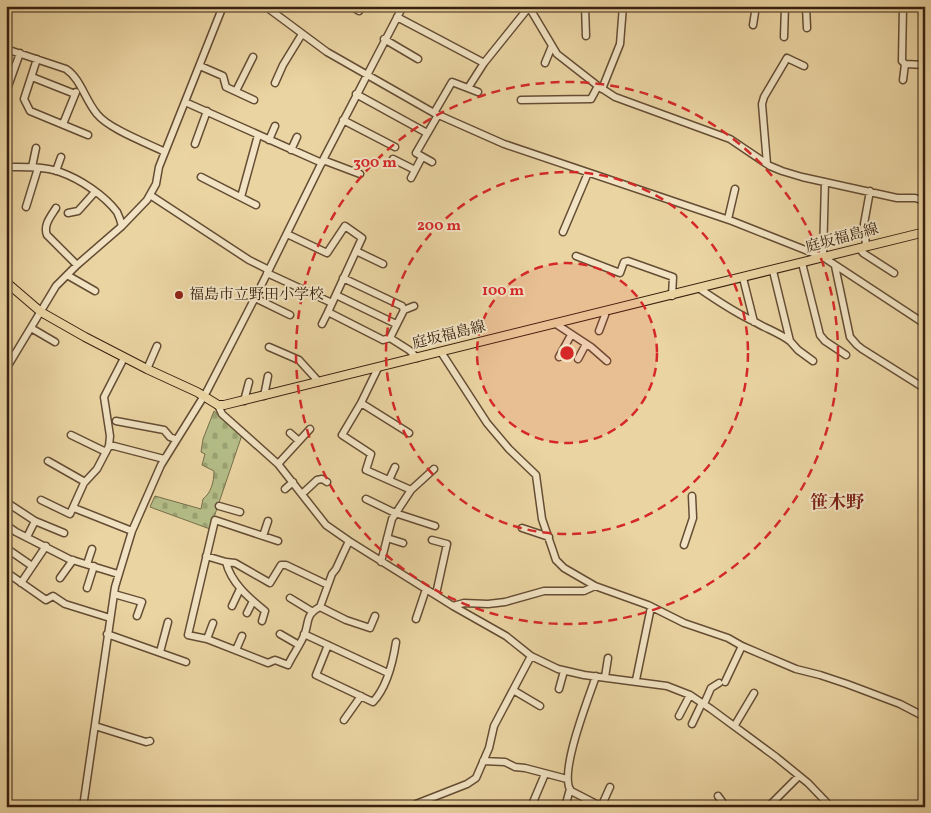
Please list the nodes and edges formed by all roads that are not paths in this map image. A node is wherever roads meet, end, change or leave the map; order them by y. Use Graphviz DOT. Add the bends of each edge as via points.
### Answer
graph roads {
  1 [pos="223,6"];
  2 [pos="265,6"];
  3 [pos="351,6"];
  4 [pos="402,6"];
  5 [pos="516,6"];
  6 [pos="527,6"];
  7 [pos="539,6"];
  8 [pos="585,6"];
  9 [pos="623,6"];
  10 [pos="756,6"];
  11 [pos="785,6"];
  12 [pos="806,6"];
  13 [pos="903,6"];
  14 [pos="922,6"];
  15 [pos="359,11"];
  16 [pos="923,15"];
  17 [pos="397,17"];
  18 [pos="753,25"];
  19 [pos="807,28"];
  20 [pos="302,34"];
  21 [pos="586,36"];
  22 [pos="784,37"];
  23 [pos="384,39"];
  24 [pos="925,45"];
  25 [pos="552,46"];
  26 [pos="6,49"];
  27 [pos="20,53"];
  28 [pos="253,56"];
  29 [pos="418,58"];
  30 [pos="38,59"];
  31 [pos="484,63"];
  32 [pos="545,63"];
  33 [pos="905,64"];
  34 [pos="924,65"];
  35 [pos="200,66"];
  36 [pos="804,66"];
  37 [pos="367,74"];
  38 [pos="32,77"];
  39 [pos="903,80"];
  40 [pos="275,84"];
  41 [pos="81,87"];
  42 [pos="468,88"];
  43 [pos="600,88"];
  44 [pos="236,91"];
  45 [pos="6,92"];
  46 [pos="478,92"];
  47 [pos="75,94"];
  48 [pos="356,94"];
  49 [pos="254,100"];
  50 [pos="521,100"];
  51 [pos="185,102"];
  52 [pos="207,111"];
  53 [pos="436,114"];
  54 [pos="343,120"];
  55 [pos="63,124"];
  56 [pos="275,126"];
  57 [pos="427,133"];
  58 [pos="88,135"];
  59 [pos="258,135"];
  60 [pos="297,137"];
  61 [pos="269,140"];
  62 [pos="195,144"];
  63 [pos="395,147"];
  64 [pos="36,148"];
  65 [pos="291,150"];
  66 [pos="165,152"];
  67 [pos="61,157"];
  68 [pos="422,157"];
  69 [pos="392,159"];
  70 [pos="322,161"];
  71 [pos="432,162"];
  72 [pos="767,164"];
  73 [pos="6,167"];
  74 [pos="35,168"];
  75 [pos="415,170"];
  76 [pos="56,171"];
  77 [pos="588,173"];
  78 [pos="360,174"];
  79 [pos="201,178"];
  80 [pos="411,178"];
  81 [pos="825,182"];
  82 [pos="735,189"];
  83 [pos="870,191"];
  84 [pos="95,192"];
  85 [pos="150,195"];
  86 [pos="241,198"];
  87 [pos="925,200"];
  88 [pos="256,204"];
  89 [pos="26,208"];
  90 [pos="56,208"];
  91 [pos="68,213"];
  92 [pos="728,219"];
  93 [pos="122,226"];
  94 [pos="563,232"];
  95 [pos="925,232"];
  96 [pos="287,234"];
  97 [pos="862,247"];
  98 [pos="356,250"];
  99 [pos="576,256"];
  100 [pos="823,257"];
  101 [pos="802,263"];
  102 [pos="383,264"];
  103 [pos="77,265"];
  104 [pos="835,266"];
  105 [pos="773,271"];
  106 [pos="268,272"];
  107 [pos="894,273"];
  108 [pos="67,275"];
  109 [pos="344,278"];
  110 [pos="742,278"];
  111 [pos="6,282"];
  112 [pos="700,289"];
  113 [pos="95,291"];
  114 [pos="336,295"];
  115 [pos="672,296"];
  116 [pos="255,298"];
  117 [pos="332,303"];
  118 [pos="414,306"];
  119 [pos="404,310"];
  120 [pos="41,312"];
  121 [pos="328,312"];
  122 [pos="604,312"];
  123 [pos="290,315"];
  124 [pos="754,322"];
  125 [pos="322,324"];
  126 [pos="396,324"];
  127 [pos="556,324"];
  128 [pos="925,324"];
  129 [pos="31,328"];
  130 [pos="600,331"];
  131 [pos="572,335"];
  132 [pos="390,338"];
  133 [pos="790,341"];
  134 [pos="55,342"];
  135 [pos="586,344"];
  136 [pos="158,346"];
  137 [pos="270,348"];
  138 [pos="441,352"];
  139 [pos="846,355"];
  140 [pos="559,357"];
  141 [pos="124,358"];
  142 [pos="417,358"];
  143 [pos="9,359"];
  144 [pos="578,360"];
  145 [pos="607,361"];
  146 [pos="813,361"];
  147 [pos="378,368"];
  148 [pos="6,369"];
  149 [pos="147,369"];
  150 [pos="268,376"];
  151 [pos="320,380"];
  152 [pos="249,382"];
  153 [pos="924,388"];
  154 [pos="204,396"];
  155 [pos="264,396"];
  156 [pos="244,401"];
  157 [pos="361,403"];
  158 [pos="218,405"];
  159 [pos="116,420"];
  160 [pos="310,429"];
  161 [pos="290,433"];
  162 [pos="409,433"];
  163 [pos="70,436"];
  164 [pos="175,439"];
  165 [pos="299,441"];
  166 [pos="108,449"];
  167 [pos="164,459"];
  168 [pos="48,461"];
  169 [pos="278,464"];
  170 [pos="395,467"];
  171 [pos="434,469"];
  172 [pos="389,480"];
  173 [pos="85,482"];
  174 [pos="292,482"];
  175 [pos="327,482"];
  176 [pos="285,489"];
  177 [pos="411,490"];
  178 [pos="302,494"];
  179 [pos="692,496"];
  180 [pos="366,499"];
  181 [pos="41,500"];
  182 [pos="6,502"];
  183 [pos="219,506"];
  184 [pos="74,508"];
  185 [pos="240,512"];
  186 [pos="396,513"];
  187 [pos="268,520"];
  188 [pos="35,521"];
  189 [pos="6,525"];
  190 [pos="434,526"];
  191 [pos="522,528"];
  192 [pos="132,531"];
  193 [pos="64,533"];
  194 [pos="263,536"];
  195 [pos="27,537"];
  196 [pos="549,537"];
  197 [pos="387,538"];
  198 [pos="432,540"];
  199 [pos="278,541"];
  200 [pos="348,541"];
  201 [pos="403,543"];
  202 [pos="684,545"];
  203 [pos="46,546"];
  204 [pos="6,548"];
  205 [pos="92,549"];
  206 [pos="206,556"];
  207 [pos="74,560"];
  208 [pos="226,562"];
  209 [pos="381,562"];
  210 [pos="87,564"];
  211 [pos="32,566"];
  212 [pos="94,566"];
  213 [pos="6,572"];
  214 [pos="118,574"];
  215 [pos="60,578"];
  216 [pos="21,583"];
  217 [pos="328,585"];
  218 [pos="594,586"];
  219 [pos="87,588"];
  220 [pos="240,589"];
  221 [pos="426,589"];
  222 [pos="114,594"];
  223 [pos="436,594"];
  224 [pos="290,598"];
  225 [pos="253,601"];
  226 [pos="232,606"];
  227 [pos="453,606"];
  228 [pos="320,607"];
  229 [pos="651,607"];
  230 [pos="313,612"];
  231 [pos="247,613"];
  232 [pos="137,616"];
  233 [pos="375,616"];
  234 [pos="110,618"];
  235 [pos="416,619"];
  236 [pos="262,621"];
  237 [pos="168,622"];
  238 [pos="213,623"];
  239 [pos="107,634"];
  240 [pos="280,634"];
  241 [pos="304,634"];
  242 [pos="242,636"];
  243 [pos="207,639"];
  244 [pos="396,642"];
  245 [pos="299,645"];
  246 [pos="328,645"];
  247 [pos="742,646"];
  248 [pos="236,650"];
  249 [pos="160,652"];
  250 [pos="531,656"];
  251 [pos="608,658"];
  252 [pos="186,662"];
  253 [pos="564,671"];
  254 [pos="388,673"];
  255 [pos="596,676"];
  256 [pos="605,677"];
  257 [pos="636,680"];
  258 [pos="559,689"];
  259 [pos="512,690"];
  260 [pos="754,693"];
  261 [pos="690,695"];
  262 [pos="361,696"];
  263 [pos="703,704"];
  264 [pos="540,706"];
  265 [pos="679,716"];
  266 [pos="925,717"];
  267 [pos="344,720"];
  268 [pos="692,724"];
  269 [pos="735,725"];
  270 [pos="95,726"];
  271 [pos="150,741"];
  272 [pos="484,761"];
  273 [pos="545,774"];
  274 [pos="799,776"];
  275 [pos="567,779"];
  276 [pos="610,787"];
  277 [pos="570,789"];
  278 [pos="718,796"];
  279 [pos="83,807"];
  280 [pos="413,807"];
  281 [pos="531,807"];
  282 [pos="565,807"];
  283 [pos="602,807"];
  284 [pos="726,807"];
  285 [pos="768,807"];
  286 [pos="831,807"];
  1 -- 35 [label="street"];
  2 -- 20 [label="street"];
  3 -- 15 [label="street"];
  4 -- 17 [label="street"];
  5 -- 6 [label="street"];
  6 -- 7 [label="street"];
  6 -- 25 [label="street"];
  6 -- 31 [label="street"];
  8 -- 21 [label="street"];
  9 -- 43 [label="street" via="620,44"];
  10 -- 18 [label="street"];
  11 -- 22 [label="street"];
  12 -- 19 [label="street"];
  13 -- 33 [label="street" via="902,61"];
  14 -- 16 [label="street"];
  17 -- 23 [label="street"];
  17 -- 31 [label="street"];
  20 -- 37 [label="street"];
  20 -- 40 [label="street"];
  23 -- 29 [label="street"];
  23 -- 37 [label="street"];
  24 -- 34 [label="street"];
  25 -- 32 [label="street"];
  25 -- 43 [label="street" via="562,59"];
  26 -- 27 [label="street"];
  27 -- 30 [label="street"];
  27 -- 45 [label="street"];
  28 -- 44 [label="street"];
  30 -- 38 [label="street"];
  30 -- 41 [label="street" via="66,68"];
  31 -- 42 [label="street"];
  33 -- 34 [label="street"];
  33 -- 39 [label="street"];
  35 -- 44 [label="street" via="223,76 226,87"];
  35 -- 51 [label="street"];
  36 -- 72 [label="street" via="787,58 764,96"];
  37 -- 48 [label="street"];
  37 -- 53 [label="street"];
  38 -- 47 [label="street"];
  38 -- 55 [label="street" via="24,99 30,111"];
  41 -- 47 [label="street"];
  41 -- 66 [label="street" via="102,119"];
  42 -- 46 [label="street"];
  42 -- 53 [label="street" via="452,82"];
  43 -- 50 [label="street" via="590,99"];
  43 -- 72 [label="street" via="642,108 730,139"];
  44 -- 49 [label="street"];
  47 -- 55 [label="street"];
  48 -- 54 [label="street"];
  48 -- 57 [label="street"];
  51 -- 52 [label="street"];
  51 -- 66 [label="street"];
  52 -- 59 [label="street"];
  52 -- 62 [label="street"];
  53 -- 57 [label="street"];
  53 -- 77 [label="street" via="504,144"];
  54 -- 63 [label="street"];
  54 -- 70 [label="street"];
  55 -- 58 [label="street"];
  56 -- 61 [label="street"];
  57 -- 68 [label="street" via="416,153"];
  59 -- 61 [label="street"];
  59 -- 86 [label="street"];
  60 -- 65 [label="street"];
  61 -- 65 [label="street"];
  64 -- 74 [label="street"];
  65 -- 70 [label="street"];
  66 -- 85 [label="street"];
  67 -- 76 [label="street"];
  68 -- 71 [label="street"];
  68 -- 75 [label="street"];
  69 -- 75 [label="street"];
  70 -- 78 [label="street"];
  70 -- 96 [label="street"];
  72 -- 81 [label="street"];
  73 -- 74 [label="street"];
  74 -- 76 [label="street"];
  74 -- 89 [label="street"];
  75 -- 80 [label="street"];
  76 -- 84 [label="street"];
  77 -- 92 [label="street"];
  77 -- 94 [label="street"];
  79 -- 86 [label="street"];
  81 -- 83 [label="street"];
  81 -- 100 [label="street"];
  82 -- 92 [label="street"];
  83 -- 87 [label="street" via="897,198"];
  83 -- 97 [label="street"];
  84 -- 91 [label="street" via="78,211"];
  84 -- 93 [label="street" via="117,213"];
  85 -- 93 [label="street"];
  85 -- 106 [label="street"];
  86 -- 88 [label="street"];
  90 -- 103 [label="street" via="45,231"];
  92 -- 100 [label="street"];
  93 -- 103 [label="street"];
  95 -- 97 [label="main road, 庭坂福島線"];
  96 -- 98 [label="street" via="327,253 346,226 362,238"];
  96 -- 106 [label="street"];
  97 -- 100 [label="main road, 庭坂福島線"];
  97 -- 107 [label="street" via="863,253"];
  98 -- 102 [label="street"];
  98 -- 109 [label="street"];
  99 -- 115 [label="street" via="620,272 624,262 628,261 673,277"];
  100 -- 101 [label="main road, 庭坂福島線"];
  100 -- 104 [label="street"];
  101 -- 105 [label="main road, 庭坂福島線"];
  101 -- 139 [label="street" via="820,335"];
  103 -- 108 [label="street"];
  104 -- 128 [label="street"];
  104 -- 153 [label="street" via="850,337 862,349"];
  105 -- 110 [label="main road, 庭坂福島線"];
  105 -- 133 [label="street"];
  106 -- 116 [label="street"];
  106 -- 117 [label="street"];
  108 -- 113 [label="street"];
  108 -- 120 [label="street" via="56,286"];
  109 -- 114 [label="street"];
  109 -- 119 [label="street" via="402,306"];
  110 -- 112 [label="main road, 庭坂福島線"];
  110 -- 124 [label="street"];
  111 -- 120 [label="main road"];
  112 -- 115 [label="main road, 庭坂福島線"];
  112 -- 124 [label="street"];
  114 -- 117 [label="street"];
  114 -- 126 [label="street"];
  115 -- 122 [label="main road, 庭坂福島線"];
  116 -- 123 [label="street"];
  116 -- 154 [label="street"];
  117 -- 121 [label="street"];
  118 -- 119 [label="street"];
  119 -- 126 [label="street"];
  120 -- 129 [label="street"];
  120 -- 141 [label="main road"];
  121 -- 125 [label="street"];
  121 -- 132 [label="street" via="383,340"];
  122 -- 127 [label="main road, 庭坂福島線"];
  122 -- 130 [label="street"];
  124 -- 133 [label="street"];
  126 -- 132 [label="street"];
  127 -- 131 [label="street"];
  127 -- 138 [label="main road, 庭坂福島線"];
  129 -- 134 [label="street"];
  129 -- 143 [label="street"];
  131 -- 135 [label="street"];
  131 -- 140 [label="street"];
  132 -- 142 [label="street"];
  133 -- 146 [label="street"];
  135 -- 144 [label="street"];
  135 -- 145 [label="street"];
  136 -- 149 [label="street"];
  137 -- 151 [label="street" via="299,360"];
  138 -- 142 [label="main road, 庭坂福島線"];
  138 -- 196 [label="street" via="487,423 536,475 540,507"];
  141 -- 149 [label="main road"];
  141 -- 166 [label="street" via="104,397 110,436"];
  142 -- 147 [label="main road, 庭坂福島線"];
  143 -- 148 [label="street"];
  147 -- 151 [label="main road, 庭坂福島線"];
  147 -- 157 [label="street"];
  149 -- 154 [label="main road"];
  150 -- 155 [label="street"];
  151 -- 155 [label="main road, 庭坂福島線"];
  152 -- 156 [label="street"];
  154 -- 158 [label="main road"];
  154 -- 164 [label="street"];
  155 -- 156 [label="main road, 庭坂福島線"];
  156 -- 158 [label="main road, 庭坂福島線"];
  157 -- 162 [label="street"];
  157 -- 172 [label="street" via="342,435 372,454 366,470"];
  158 -- 169 [label="street" via="222,414"];
  159 -- 164 [label="street" via="164,430"];
  160 -- 165 [label="street"];
  161 -- 165 [label="street"];
  163 -- 166 [label="street"];
  164 -- 167 [label="street"];
  165 -- 169 [label="street"];
  166 -- 167 [label="street" via="114,446"];
  166 -- 173 [label="street"];
  167 -- 192 [label="street"];
  168 -- 173 [label="street"];
  169 -- 174 [label="street"];
  170 -- 172 [label="street"];
  171 -- 177 [label="street"];
  172 -- 177 [label="street"];
  173 -- 184 [label="street"];
  174 -- 176 [label="street"];
  174 -- 178 [label="street"];
  175 -- 178 [label="street" via="317,480"];
  177 -- 186 [label="street"];
  178 -- 200 [label="street" via="326,525"];
  179 -- 202 [label="street" via="693,518"];
  180 -- 186 [label="street"];
  181 -- 184 [label="street" via="70,514"];
  182 -- 188 [label="street"];
  183 -- 185 [label="street"];
  184 -- 192 [label="street"];
  186 -- 190 [label="street"];
  186 -- 197 [label="street"];
  187 -- 194 [label="street"];
  188 -- 193 [label="street"];
  188 -- 195 [label="street"];
  189 -- 195 [label="street"];
  191 -- 196 [label="street"];
  192 -- 214 [label="street"];
  194 -- 199 [label="street"];
  194 -- 206 [label="street" via="215,520"];
  195 -- 203 [label="street"];
  196 -- 218 [label="street" via="559,564"];
  197 -- 201 [label="street"];
  197 -- 209 [label="street"];
  198 -- 223 [label="street" via="447,544"];
  200 -- 209 [label="street"];
  200 -- 217 [label="street"];
  203 -- 207 [label="street"];
  203 -- 211 [label="street"];
  204 -- 211 [label="street"];
  205 -- 210 [label="street"];
  206 -- 208 [label="street"];
  206 -- 243 [label="street" via="188,635"];
  207 -- 210 [label="street"];
  207 -- 215 [label="street"];
  208 -- 217 [label="street" via="235,563 270,583 281,565 286,565"];
  208 -- 220 [label="street"];
  209 -- 221 [label="street"];
  210 -- 212 [label="street"];
  211 -- 216 [label="street"];
  212 -- 214 [label="street"];
  212 -- 219 [label="street"];
  213 -- 216 [label="street"];
  214 -- 222 [label="street"];
  216 -- 234 [label="street" via="46,600 53,596 65,604"];
  217 -- 228 [label="street"];
  218 -- 227 [label="street" via="584,591 544,591 505,602"];
  218 -- 229 [label="street"];
  220 -- 225 [label="street"];
  220 -- 226 [label="street"];
  221 -- 223 [label="street"];
  221 -- 235 [label="street"];
  222 -- 232 [label="street" via="142,602"];
  222 -- 234 [label="street"];
  223 -- 227 [label="street"];
  224 -- 230 [label="street"];
  225 -- 231 [label="street"];
  225 -- 236 [label="street" via="265,611"];
  227 -- 250 [label="street" via="506,636"];
  228 -- 230 [label="street"];
  228 -- 233 [label="street" via="370,628"];
  229 -- 247 [label="street"];
  229 -- 257 [label="street"];
  230 -- 241 [label="street"];
  234 -- 239 [label="street"];
  237 -- 249 [label="street"];
  238 -- 243 [label="street"];
  239 -- 249 [label="street"];
  239 -- 270 [label="street"];
  240 -- 245 [label="street"];
  241 -- 245 [label="street"];
  241 -- 246 [label="street"];
  242 -- 248 [label="street"];
  243 -- 248 [label="street"];
  244 -- 254 [label="street"];
  245 -- 248 [label="street" via="288,665 275,660 268,663"];
  246 -- 254 [label="street"];
  246 -- 262 [label="street" via="316,675"];
  247 -- 263 [label="street" via="722,683 711,688"];
  247 -- 266 [label="street" via="796,669 820,674 881,697"];
  249 -- 252 [label="street"];
  250 -- 253 [label="street"];
  250 -- 259 [label="street"];
  251 -- 256 [label="street"];
  253 -- 255 [label="street"];
  253 -- 258 [label="street"];
  254 -- 262 [label="street" via="380,694 373,702"];
  255 -- 256 [label="street"];
  255 -- 275 [label="street" via="584,709"];
  256 -- 257 [label="street"];
  257 -- 261 [label="street" via="667,686"];
  259 -- 264 [label="street"];
  259 -- 272 [label="street" via="494,726"];
  260 -- 269 [label="street"];
  261 -- 263 [label="street"];
  261 -- 265 [label="street"];
  262 -- 267 [label="street"];
  263 -- 268 [label="street"];
  263 -- 269 [label="street"];
  269 -- 274 [label="street"];
  270 -- 271 [label="street"];
  270 -- 279 [label="street"];
  272 -- 273 [label="street" via="505,762"];
  272 -- 280 [label="street" via="474,781"];
  273 -- 275 [label="street"];
  273 -- 281 [label="street"];
  274 -- 285 [label="street"];
  274 -- 286 [label="street"];
  275 -- 277 [label="street"];
  276 -- 283 [label="street"];
  277 -- 282 [label="street"];
  277 -- 283 [label="street"];
  278 -- 284 [label="street"];
}
